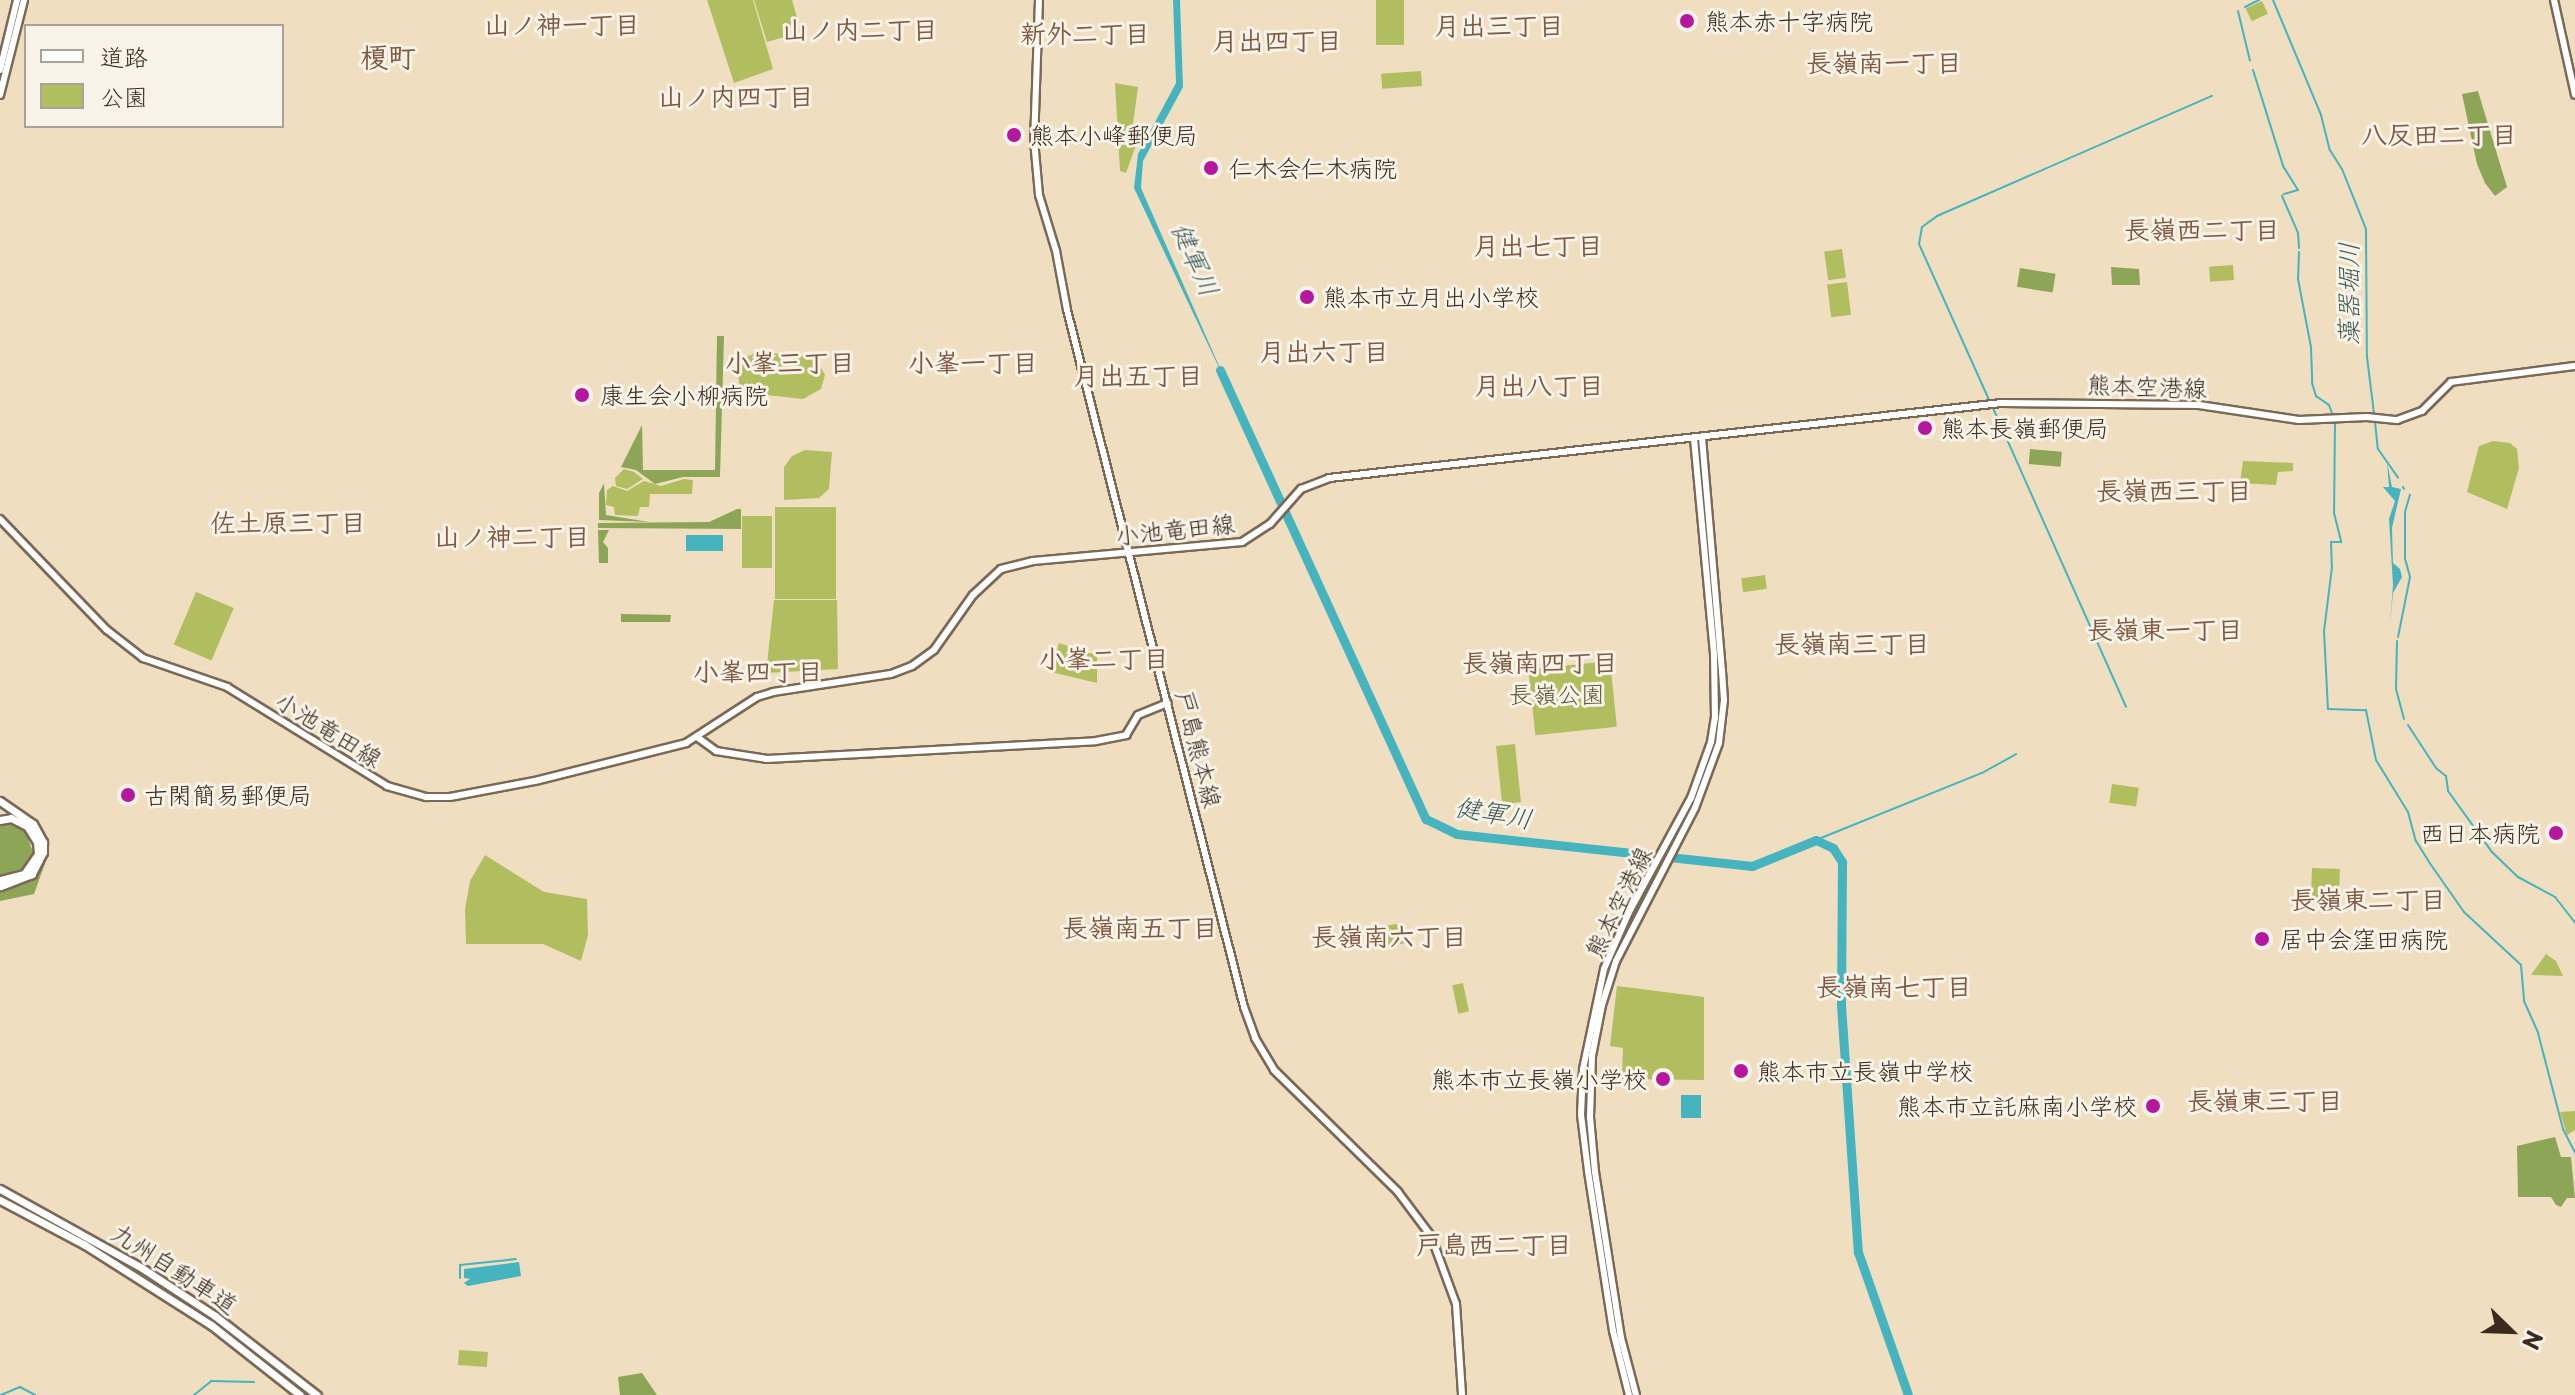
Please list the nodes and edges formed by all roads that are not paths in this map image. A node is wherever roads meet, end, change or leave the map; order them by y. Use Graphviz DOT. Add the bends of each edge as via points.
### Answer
graph roads {
  1 [pos="17,0"];
  2 [pos="24,0"];
  3 [pos="1039,0"];
  4 [pos="2554,0"];
  5 [pos="0,70"];
  6 [pos="0,95"];
  7 [pos="2575,95"];
  8 [pos="2575,366"];
  9 [pos="1698,438"];
  10 [pos="0,519"];
  11 [pos="1131,553"];
  12 [pos="1168,703"];
  13 [pos="697,737"];
  14 [pos="0,801"];
  15 [pos="0,820"];
  16 [pos="0,883"];
  17 [pos="0,1189"];
  18 [pos="0,1200"];
  19 [pos="300,1395"];
  20 [pos="317,1395"];
  21 [pos="1462,1395"];
  22 [pos="1629,1395"];
  23 [pos="1636,1395"];
  1 -- 5 [label="main road"];
  2 -- 6 [label="main road"];
  3 -- 11 [label="main road, 戸島熊本線" via="1035,178"];
  4 -- 7 [label="main road"];
  8 -- 9 [label="main road, 熊本空港線" via="2451,382 2422,411 2405,419 2299,420 2199,405 2002,403"];
  9 -- 11 [label="main road, 小池竜田線" via="1329,478 1301,489 1260,533 1242,542"];
  9 -- 22 [label="main road, 熊本空港線" via="1714,654 1711,742 1691,798 1610,955 1583,1069 1586,1159 1613,1331"];
  9 -- 23 [label="main road, 熊本空港線" via="1723,686 1719,743 1695,808 1616,961 1592,1056 1595,1172 1621,1338"];
  10 -- 13 [label="main road, 小池竜田線" via="128,649 153,663 227,687 387,786 426,797 450,797 535,781"];
  11 -- 12 [label="main road, 戸島熊本線"];
  11 -- 13 [label="main road, 小池竜田線" via="1033,561 1001,569 973,595 934,650 912,666 757,697"];
  12 -- 13 [label="main road" via="1138,715 1126,735 1096,741 767,759 716,751"];
  12 -- 21 [label="main road, 戸島熊本線" via="1255,1038 1292,1091 1398,1192 1431,1236 1456,1304"];
  14 -- 16 [label="highway" via="33,824 43,842 32,874"];
  15 -- 16 [label="highway" via="11,818 27,826 38,854 24,874"];
  17 -- 20 [label="highway, 九州自動車道" via="142,1268 215,1316"];
  18 -- 19 [label="highway, 九州自動車道" via="85,1245 211,1325"];
}
